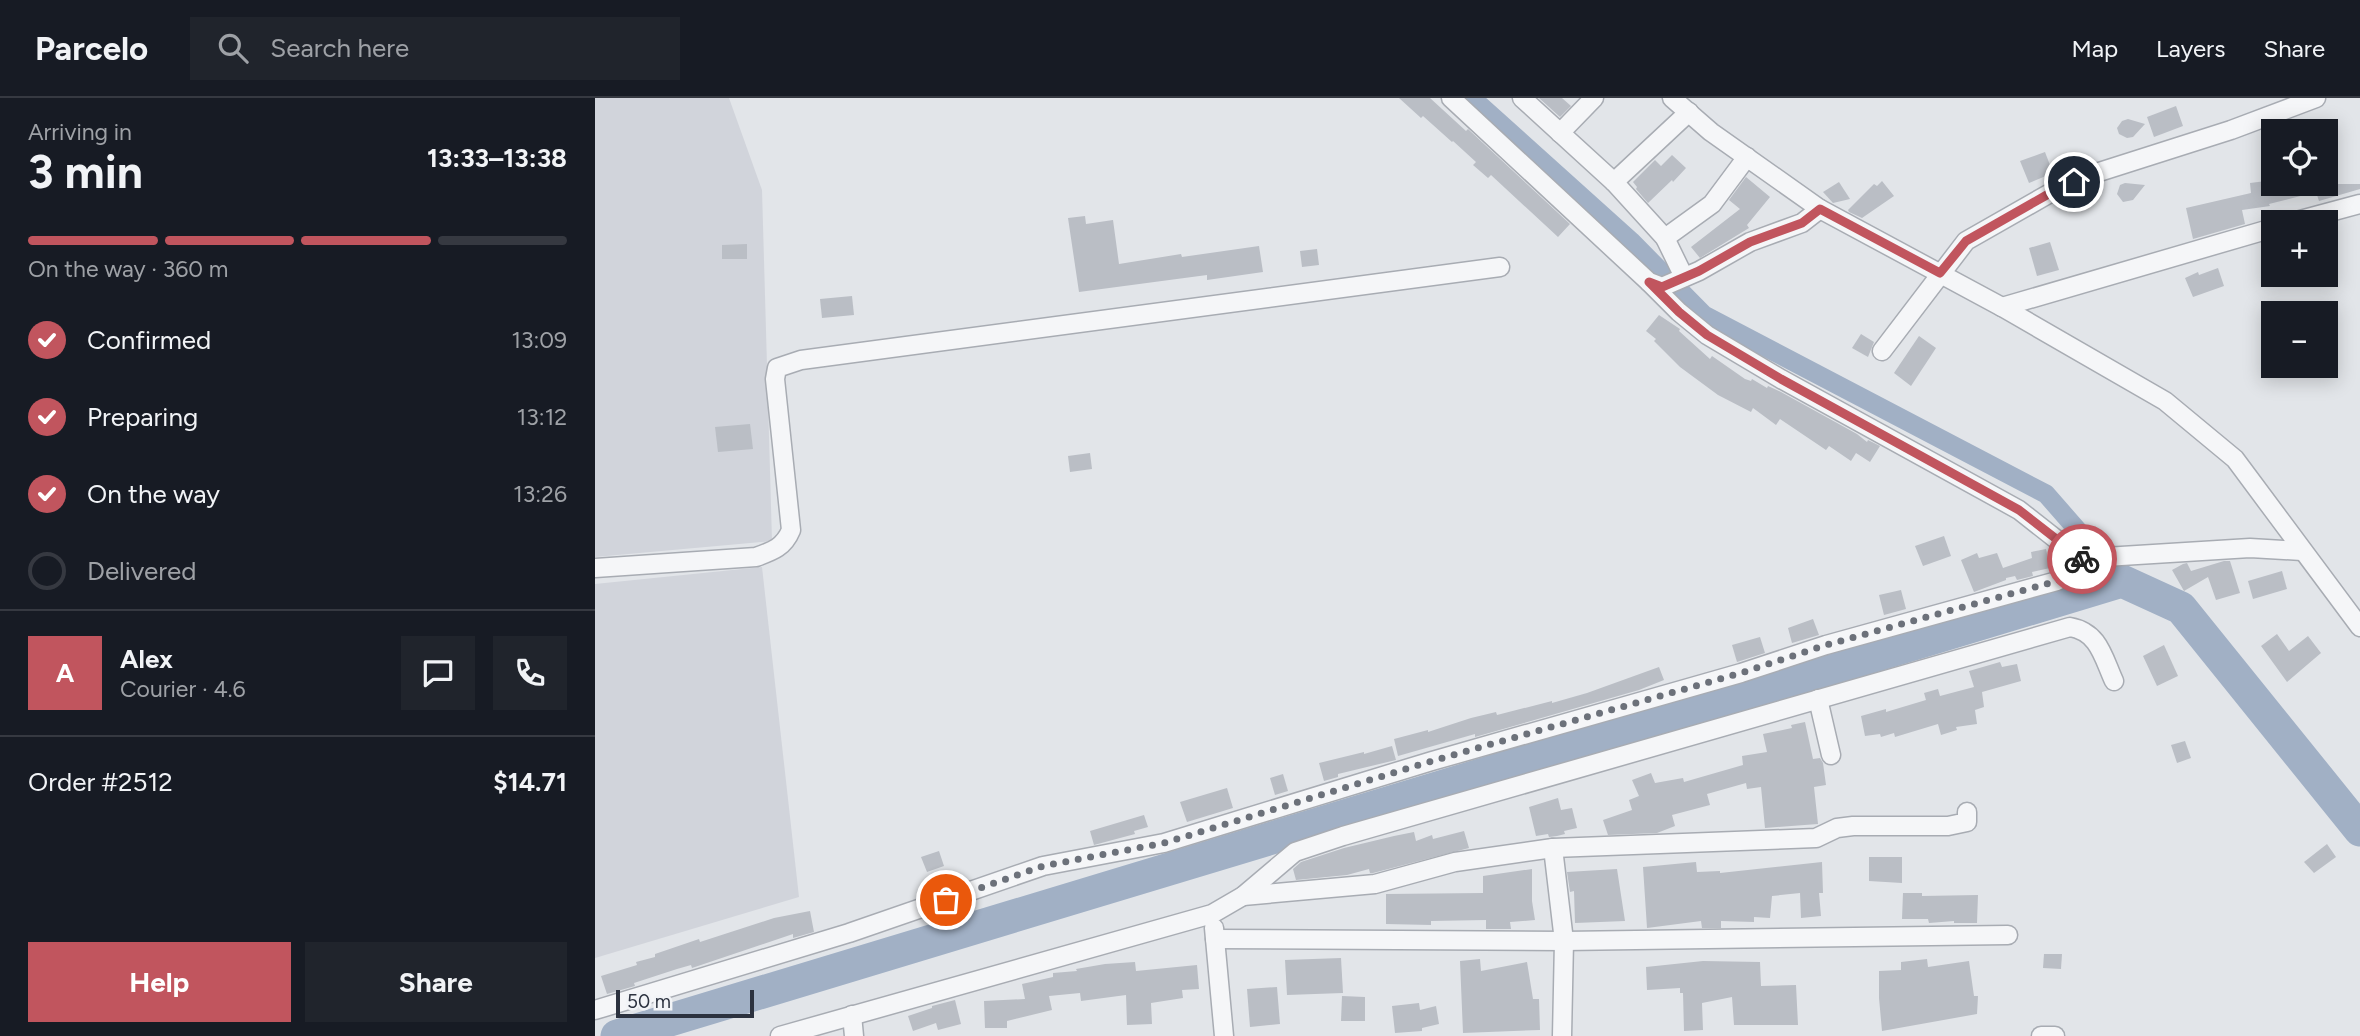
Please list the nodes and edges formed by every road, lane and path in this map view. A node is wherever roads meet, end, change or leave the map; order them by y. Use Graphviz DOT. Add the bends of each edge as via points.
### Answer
graph roads {
  1 [pos="1451,98"];
  2 [pos="1521,98"];
  3 [pos="1594,98"];
  4 [pos="1672,98"];
  5 [pos="2316,98"];
  6 [pos="1689,112"];
  7 [pos="1560,132"];
  8 [pos="1747,157"];
  9 [pos="1614,182"];
  10 [pos="2360,204"];
  11 [pos="1820,209"];
  12 [pos="2338,210"];
  13 [pos="2261,231"];
  14 [pos="1665,239"];
  15 [pos="1500,267"];
  16 [pos="1940,273"];
  17 [pos="1668,282"];
  18 [pos="2002,307"];
  19 [pos="1882,351"];
  20 [pos="2302,551"];
  21 [pos="2097,561"];
  22 [pos="595,568"];
  23 [pos="2360,627"];
  24 [pos="2114,681"];
  25 [pos="1818,699"];
  26 [pos="1831,755"];
  27 [pos="1967,812"];
  28 [pos="1553,848"];
  29 [pos="1243,896"];
  30 [pos="1212,914"];
  31 [pos="2008,935"];
  32 [pos="1215,939"];
  33 [pos="1564,941"];
  34 [pos="595,1010"];
  35 [pos="852,1015"];
  36 [pos="780,1036"];
  37 [pos="854,1036"];
  38 [pos="1224,1036"];
  39 [pos="1562,1036"];
  40 [pos="2041,1036"];
  41 [pos="2055,1036"];
  1 -- 17 [label="street"];
  2 -- 7 [label="street"];
  3 -- 7 [label="street"];
  4 -- 6 [label="street"];
  5 -- 16 [label="street" via="2052,192 1966,241"];
  6 -- 8 [label="street"];
  6 -- 9 [label="street"];
  7 -- 9 [label="street"];
  8 -- 11 [label="street"];
  8 -- 14 [label="street" via="1712,204"];
  9 -- 14 [label="street"];
  10 -- 12 [label="street"];
  11 -- 16 [label="street"];
  11 -- 17 [label="street" via="1802,223 1750,242"];
  13 -- 18 [label="street"];
  14 -- 17 [label="street"];
  15 -- 22 [label="street" via="801,360 777,368 775,379 791,530 786,542 772,552 747,559"];
  16 -- 18 [label="street"];
  16 -- 19 [label="street"];
  17 -- 21 [label="street" via="1679,312 1707,335 2019,510"];
  18 -- 20 [label="street" via="2165,401 2235,459"];
  20 -- 21 [label="street" via="2250,548"];
  20 -- 23 [label="street"];
  21 -- 34 [label="street" via="2057,581 1826,645 1164,843 1043,866 849,933"];
  24 -- 25 [label="street" via="2090,634 2070,627"];
  25 -- 26 [label="street"];
  25 -- 29 [label="street" via="1295,852"];
  27 -- 28 [label="street" via="1967,822 1962,825 1853,826 1816,838"];
  28 -- 29 [label="street" via="1455,862 1375,884"];
  28 -- 33 [label="street"];
  29 -- 30 [label="street"];
  30 -- 32 [label="street"];
  30 -- 35 [label="street"];
  31 -- 33 [label="street"];
  32 -- 33 [label="street"];
  32 -- 38 [label="street"];
  33 -- 39 [label="street"];
  35 -- 36 [label="street"];
  35 -- 37 [label="street"];
  40 -- 41 [label="street"];
}
